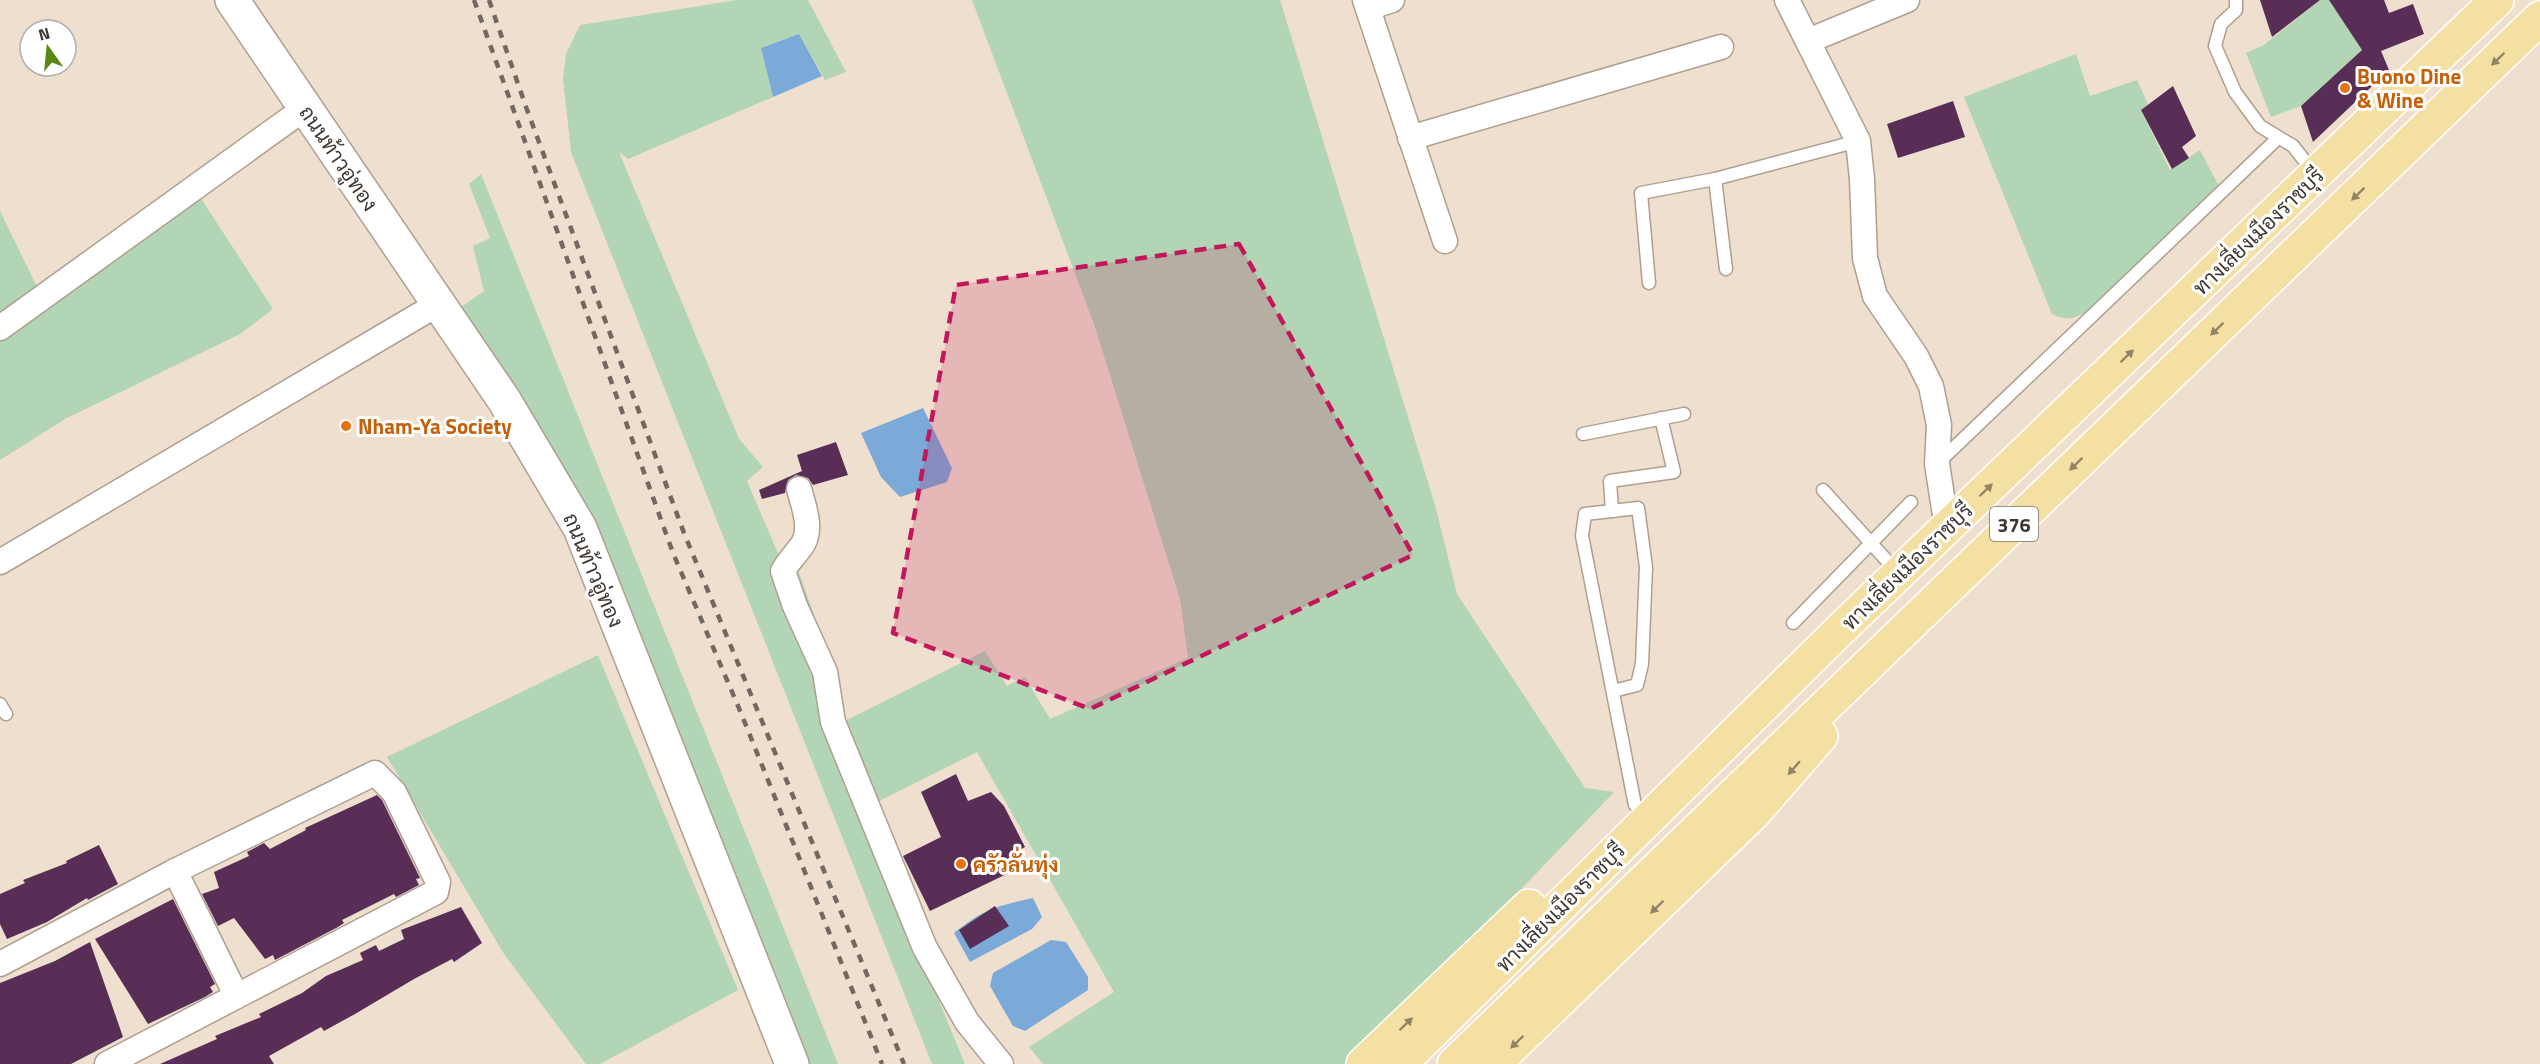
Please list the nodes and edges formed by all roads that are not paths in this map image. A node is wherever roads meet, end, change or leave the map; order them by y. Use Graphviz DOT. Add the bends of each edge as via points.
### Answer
graph roads {
  1 [pos="232,0"];
  2 [pos="1392,0"];
  3 [pos="1787,0"];
  4 [pos="1907,0"];
  5 [pos="2236,0"];
  6 [pos="2497,0"];
  7 [pos="1366,4"];
  8 [pos="2540,18"];
  9 [pos="1808,41"];
  10 [pos="1721,47"];
  11 [pos="305,108"];
  12 [pos="1410,138"];
  13 [pos="2277,139"];
  14 [pos="1858,141"];
  15 [pos="2316,175"];
  16 [pos="1715,179"];
  17 [pos="1444,241"];
  18 [pos="1726,269"];
  19 [pos="1649,284"];
  20 [pos="438,304"];
  21 [pos="0,328"];
  22 [pos="1684,414"];
  23 [pos="1661,418"];
  24 [pos="1583,434"];
  25 [pos="1938,464"];
  26 [pos="799,489"];
  27 [pos="1823,490"];
  28 [pos="1911,502"];
  29 [pos="1612,511"];
  30 [pos="1947,528"];
  31 [pos="1871,543"];
  32 [pos="0,562"];
  33 [pos="1971,566"];
  34 [pos="1899,573"];
  35 [pos="1792,622"];
  36 [pos="1843,627"];
  37 [pos="1613,691"];
  38 [pos="1635,805"];
  39 [pos="175,871"];
  40 [pos="0,964"];
  41 [pos="236,995"];
  42 [pos="107,1064"];
  43 [pos="792,1064"];
  44 [pos="1001,1064"];
  45 [pos="1364,1064"];
  46 [pos="1400,1064"];
  47 [pos="1454,1064"];
  48 [pos="1494,1064"];
  1 -- 11 [label="street, ถนนท้าวอู่ทอง"];
  2 -- 7 [label="street"];
  3 -- 9 [label="street"];
  4 -- 9 [label="street"];
  5 -- 13 [label="lane" via="2236,10 2221,24 2215,46 2235,92 2260,126"];
  6 -- 15 [label="main road, ทางเลี่ยงเมืองราชบุรี / 376"];
  7 -- 12 [label="street"];
  8 -- 33 [label="main road, ทางเลี่ยงเมืองราชบุรี / 376, one-way"];
  9 -- 14 [label="street"];
  10 -- 12 [label="street"];
  11 -- 20 [label="street, ถนนท้าวอู่ทอง"];
  11 -- 21 [label="street"];
  12 -- 17 [label="street"];
  13 -- 15 [label="lane" via="2293,146"];
  13 -- 25 [label="lane"];
  14 -- 16 [label="lane"];
  14 -- 25 [label="street" via="1865,258 1875,296 1916,356 1931,386 1939,425"];
  30 -- 15 [label="main road, ทางเลี่ยงเมืองราชบุรี / 376, one-way"];
  16 -- 18 [label="lane"];
  16 -- 19 [label="lane" via="1641,193"];
  20 -- 32 [label="street"];
  20 -- 43 [label="street, ถนนท้าวอู่ทอง" via="504,400 580,528"];
  22 -- 23 [label="lane"];
  23 -- 24 [label="lane"];
  23 -- 29 [label="lane" via="1674,472 1610,481"];
  25 -- 30 [label="street"];
  26 -- 44 [label="street" via="807,533 783,571 825,672 833,722 925,948 967,1022"];
  27 -- 31 [label="lane"];
  28 -- 31 [label="lane"];
  29 -- 37 [label="lane" via="1585,514 1582,536"];
  29 -- 37 [label="lane" via="1638,508 1646,567 1638,685"];
  30 -- 34 [label="main road, ทางเลี่ยงเมืองราชบุรี / 376"];
  31 -- 34 [label="lane"];
  31 -- 35 [label="lane"];
  33 -- 47 [label="main road, ทางเลี่ยงเมืองราชบุรี / 376"];
  33 -- 48 [label="main road, one-way" via="1754,813"];
  34 -- 36 [label="main road, ทางเลี่ยงเมืองราชบุรี / 376"];
  36 -- 38 [label="main road" via="1686,756"];
  36 -- 46 [label="main road, ทางเลี่ยงเมืองราชบุรี / 376"];
  37 -- 38 [label="lane"];
  45 -- 38 [label="main road, one-way"];
  39 -- 40 [label="street"];
  39 -- 41 [label="street"];
  39 -- 41 [label="street" via="375,773 399,802 438,882 436,892"];
  41 -- 42 [label="street"];
}
